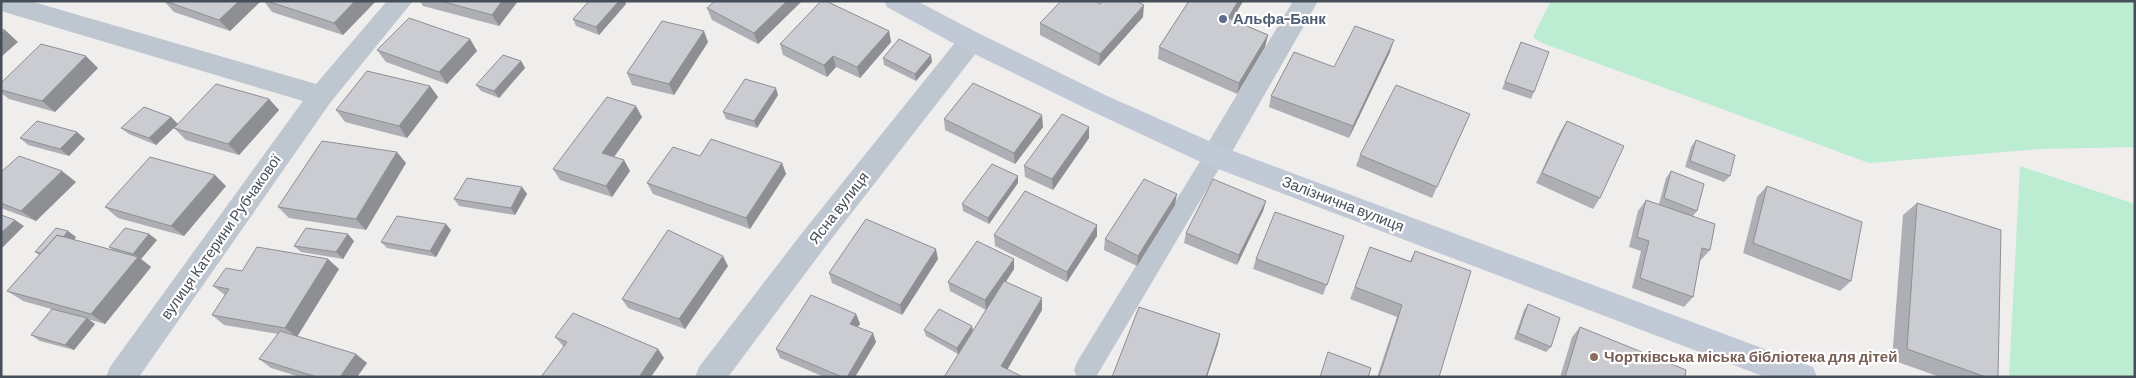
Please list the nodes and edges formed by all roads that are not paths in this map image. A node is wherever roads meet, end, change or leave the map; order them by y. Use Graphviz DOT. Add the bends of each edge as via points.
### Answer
graph roads {
  1 [pos="402,1"];
  2 [pos="896,1"];
  3 [pos="1306,1"];
  4 [pos="1,2"];
  5 [pos="971,41"];
  6 [pos="321,96"];
  7 [pos="1215,156"];
  8 [pos="1086,370"];
  9 [pos="121,377"];
  10 [pos="710,377"];
  11 [pos="1802,377"];
  1 -- 6 [label="street, вулиця Катерини Рубчакової"];
  2 -- 5 [label="street, Залізнична вулиця"];
  3 -- 7 [label="street"];
  4 -- 6 [label="street"];
  5 -- 7 [label="street, Залізнична вулиця"];
  5 -- 10 [label="street, Ясна вулиця"];
  6 -- 9 [label="street, вулиця Катерини Рубчакової"];
  7 -- 8 [label="lane"];
  7 -- 11 [label="street, Залізнична вулиця"];
}
